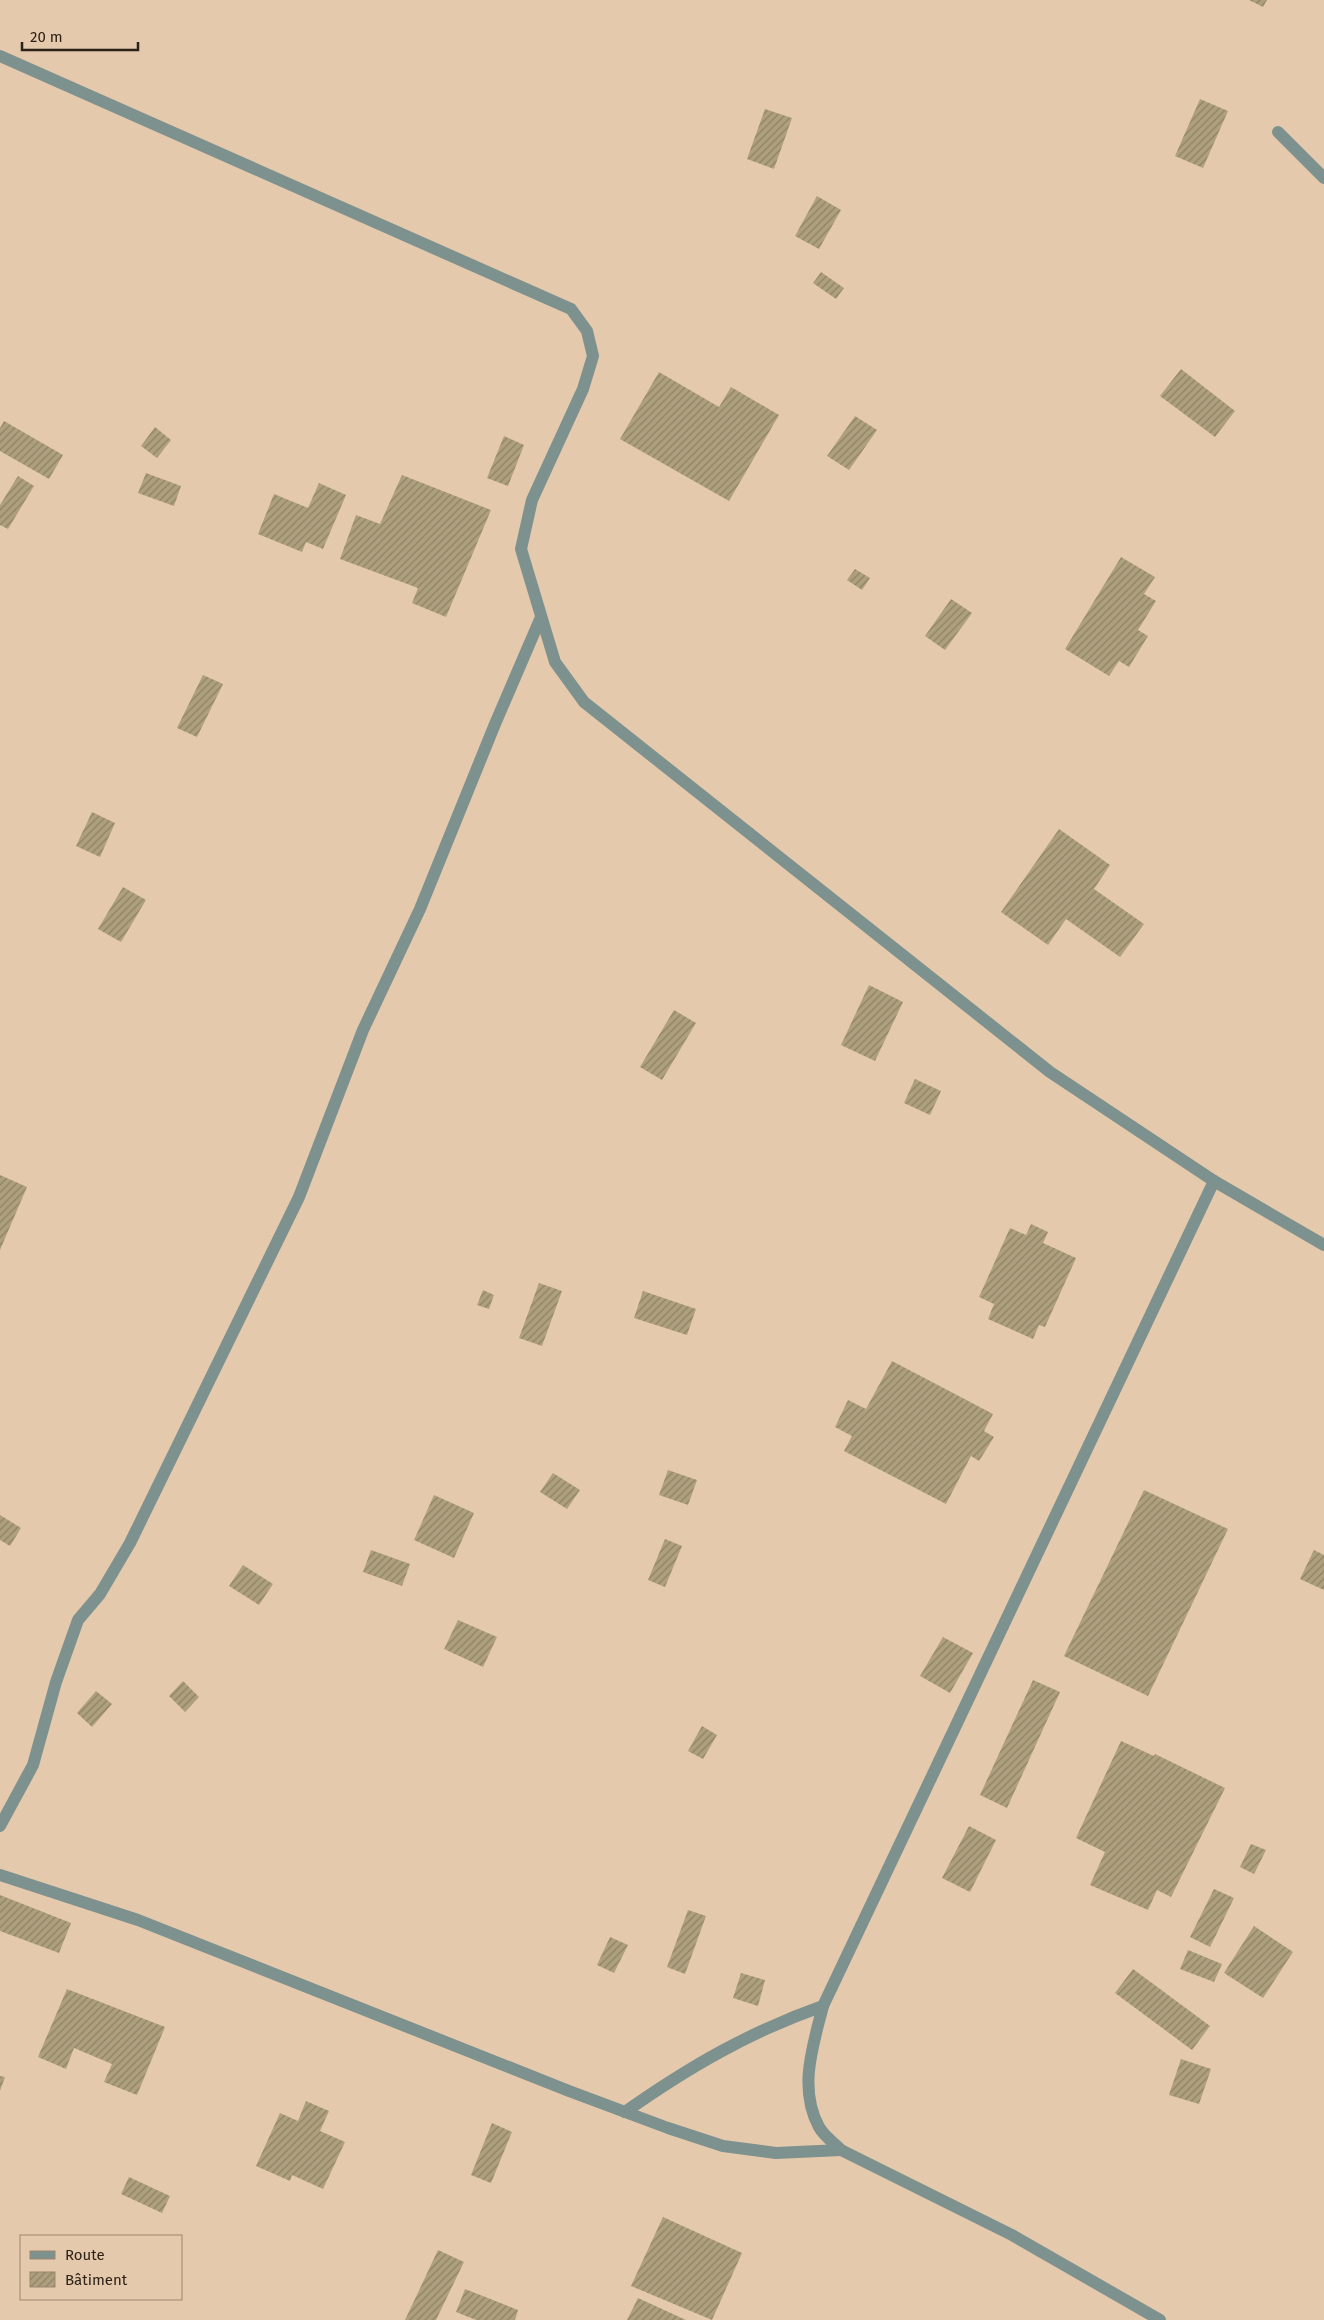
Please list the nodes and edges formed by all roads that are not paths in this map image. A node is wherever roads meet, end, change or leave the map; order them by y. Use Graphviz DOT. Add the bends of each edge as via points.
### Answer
graph roads {
  1 [pos="0,56"];
  2 [pos="1278,132"];
  3 [pos="1324,178"];
  4 [pos="541,617"];
  5 [pos="1214,1182"];
  6 [pos="1324,1245"];
  7 [pos="0,1826"];
  8 [pos="0,1875"];
  9 [pos="823,2006"];
  10 [pos="625,2112"];
  11 [pos="841,2150"];
  12 [pos="1160,2320"];
  1 -- 4 [label="street" via="571,309 587,331 593,356 583,389 532,500 521,550"];
  2 -- 3 [label="street"];
  4 -- 5 [label="street" via="555,662 584,702 1050,1072"];
  4 -- 7 [label="street" via="420,909 363,1030 299,1198 130,1543 100,1594 78,1620 56,1682 33,1765"];
  5 -- 6 [label="street"];
  5 -- 9 [label="street"];
  8 -- 10 [label="street" via="138,1920"];
  9 -- 10 [label="street" via="774,2023 736,2043 674,2077"];
  9 -- 11 [label="street" via="808,2066 808,2098 820,2129"];
  10 -- 11 [label="street" via="723,2146 776,2153"];
  11 -- 12 [label="street" via="1012,2235"];
}
